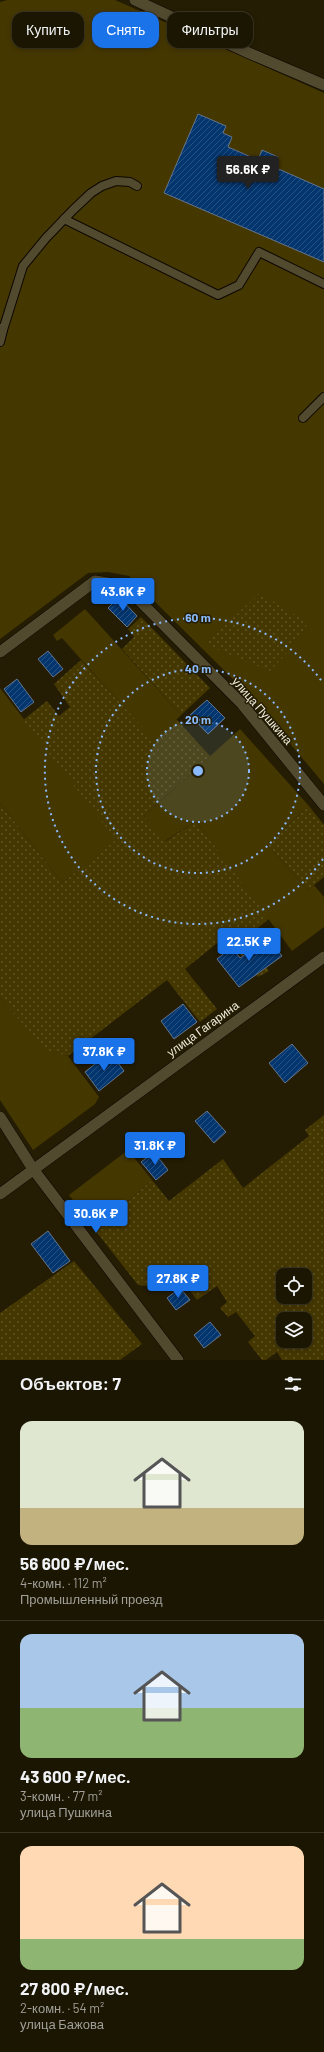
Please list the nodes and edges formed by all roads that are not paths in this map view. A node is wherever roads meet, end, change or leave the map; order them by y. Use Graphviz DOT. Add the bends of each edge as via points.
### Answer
graph roads {
  1 [pos="134,0"];
  2 [pos="324,85"];
  3 [pos="137,186"];
  4 [pos="64,219"];
  5 [pos="324,284"];
  6 [pos="2,329"];
  7 [pos="0,342"];
  8 [pos="324,398"];
  9 [pos="303,418"];
  10 [pos="0,652"];
  11 [pos="324,805"];
  12 [pos="324,957"];
  13 [pos="0,1117"];
  14 [pos="32,1169"];
  15 [pos="0,1194"];
  16 [pos="178,1360"];
  1 -- 2 [label="street"];
  3 -- 4 [label="lane" via="130,182 116,181 102,186 90,193"];
  4 -- 5 [label="lane" via="218,295 239,285 259,252"];
  4 -- 6 [label="lane" via="23,266"];
  6 -- 7 [label="lane"];
  8 -- 9 [label="lane"];
  10 -- 11 [label="street, улица Пушкина" via="95,581 125,586 242,704"];
  12 -- 14 [label="street, улица Гагарина"];
  13 -- 14 [label="street"];
  14 -- 15 [label="street, улица Гагарина"];
  14 -- 16 [label="street"];
}
